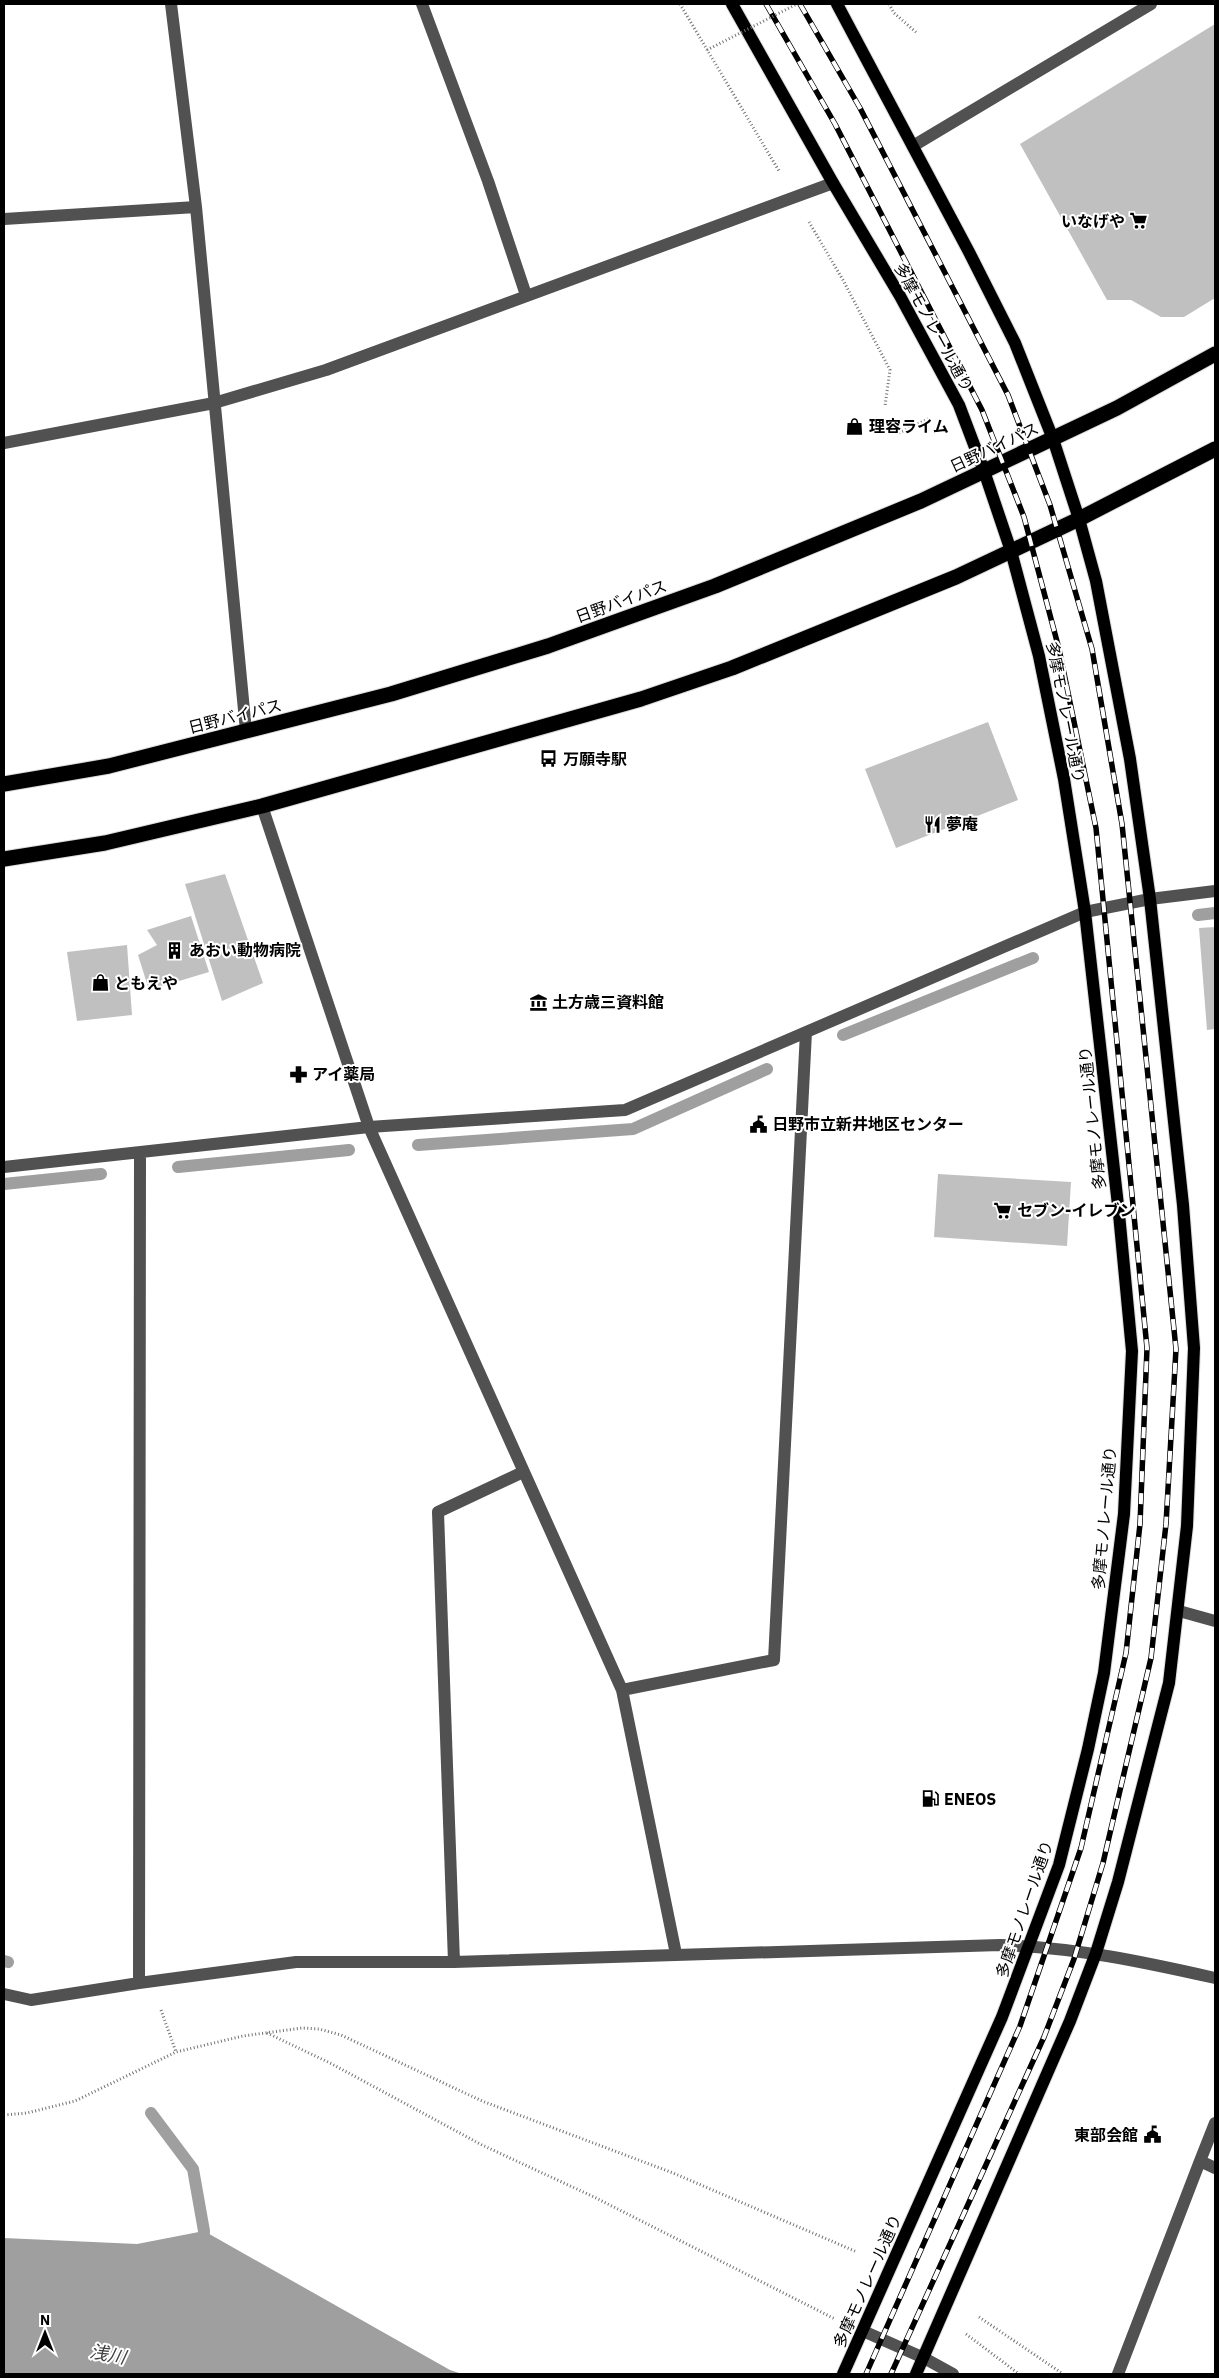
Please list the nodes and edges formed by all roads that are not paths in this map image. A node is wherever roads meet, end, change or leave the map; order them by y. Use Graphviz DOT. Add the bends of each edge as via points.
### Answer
graph roads {
  1 [pos="171,4"];
  2 [pos="422,4"];
  3 [pos="732,4"];
  4 [pos="836,4"];
  5 [pos="1151,4"];
  6 [pos="913,146"];
  7 [pos="833,183"];
  8 [pos="196,207"];
  9 [pos="4,219"];
  10 [pos="526,296"];
  11 [pos="1215,354"];
  12 [pos="214,403"];
  13 [pos="1053,439"];
  14 [pos="4,443"];
  15 [pos="1215,449"];
  16 [pos="984,471"];
  17 [pos="1080,519"];
  18 [pos="1011,551"];
  19 [pos="246,731"];
  20 [pos="4,784"];
  21 [pos="262,806"];
  22 [pos="4,859"];
  23 [pos="1215,891"];
  24 [pos="1150,899"];
  25 [pos="1085,912"];
  26 [pos="806,1032"];
  27 [pos="369,1127"];
  28 [pos="140,1152"];
  29 [pos="4,1167"];
  30 [pos="523,1472"];
  31 [pos="1179,1611"];
  32 [pos="1215,1621"];
  33 [pos="622,1690"];
  34 [pos="1030,1946"];
  35 [pos="1096,1953"];
  36 [pos="676,1954"];
  37 [pos="454,1962"];
  38 [pos="1215,1978"];
  39 [pos="145,1982"];
  40 [pos="4,1994"];
  41 [pos="1215,2123"];
  42 [pos="1200,2160"];
  43 [pos="1215,2168"];
  44 [pos="863,2331"];
  45 [pos="924,2358"];
  46 [pos="843,2374"];
  47 [pos="916,2374"];
  48 [pos="953,2374"];
  49 [pos="1118,2374"];
  1 -- 8 [label="street"];
  2 -- 10 [label="street" via="488,181"];
  3 -- 7 [label="main road, 多摩モノレール通り"];
  4 -- 6 [label="main road"];
  5 -- 6 [label="street"];
  6 -- 13 [label="main road" via="1015,343"];
  7 -- 10 [label="street"];
  7 -- 16 [label="main road, 多摩モノレール通り" via="959,405"];
  8 -- 9 [label="street"];
  8 -- 12 [label="street"];
  10 -- 12 [label="street" via="326,370"];
  11 -- 13 [label="highway, 日野バイパス" via="1118,408"];
  12 -- 14 [label="street"];
  12 -- 19 [label="street"];
  13 -- 16 [label="highway, 日野バイパス"];
  13 -- 17 [label="main road"];
  15 -- 17 [label="highway"];
  16 -- 18 [label="main road, 多摩モノレール通り"];
  16 -- 19 [label="highway, 日野バイパス" via="921,501 715,586 548,646 391,694"];
  17 -- 18 [label="highway"];
  17 -- 24 [label="main road" via="1096,581 1128,750"];
  18 -- 21 [label="highway" via="732,668 641,699"];
  18 -- 25 [label="main road, 多摩モノレール通り" via="1043,675 1064,778"];
  19 -- 20 [label="highway, 日野バイパス" via="109,766"];
  21 -- 22 [label="highway" via="105,843"];
  21 -- 27 [label="street"];
  23 -- 24 [label="street"];
  24 -- 25 [label="street"];
  24 -- 31 [label="main road" via="1183,1205 1194,1348 1187,1526"];
  25 -- 26 [label="street"];
  25 -- 34 [label="main road, 多摩モノレール通り" via="1132,1351 1124,1514 1104,1673 1088,1749 1059,1865"];
  26 -- 27 [label="street" via="625,1110"];
  26 -- 33 [label="street" via="774,1660"];
  27 -- 28 [label="street"];
  27 -- 30 [label="street"];
  28 -- 29 [label="street"];
  28 -- 39 [label="street"];
  30 -- 33 [label="street"];
  30 -- 37 [label="street" via="438,1512"];
  31 -- 32 [label="street"];
  31 -- 35 [label="main road" via="1169,1683 1148,1772"];
  33 -- 36 [label="street"];
  34 -- 35 [label="street"];
  34 -- 36 [label="street"];
  34 -- 44 [label="main road, 多摩モノレール通り" via="1002,2017"];
  35 -- 38 [label="street"];
  35 -- 45 [label="main road" via="1070,2021"];
  36 -- 37 [label="street"];
  37 -- 39 [label="street" via="296,1962"];
  39 -- 40 [label="street" via="31,2000"];
  41 -- 42 [label="street"];
  42 -- 43 [label="street"];
  42 -- 49 [label="street"];
  44 -- 45 [label="street"];
  44 -- 46 [label="main road, 多摩モノレール通り"];
  45 -- 47 [label="main road"];
  45 -- 48 [label="street"];
}
